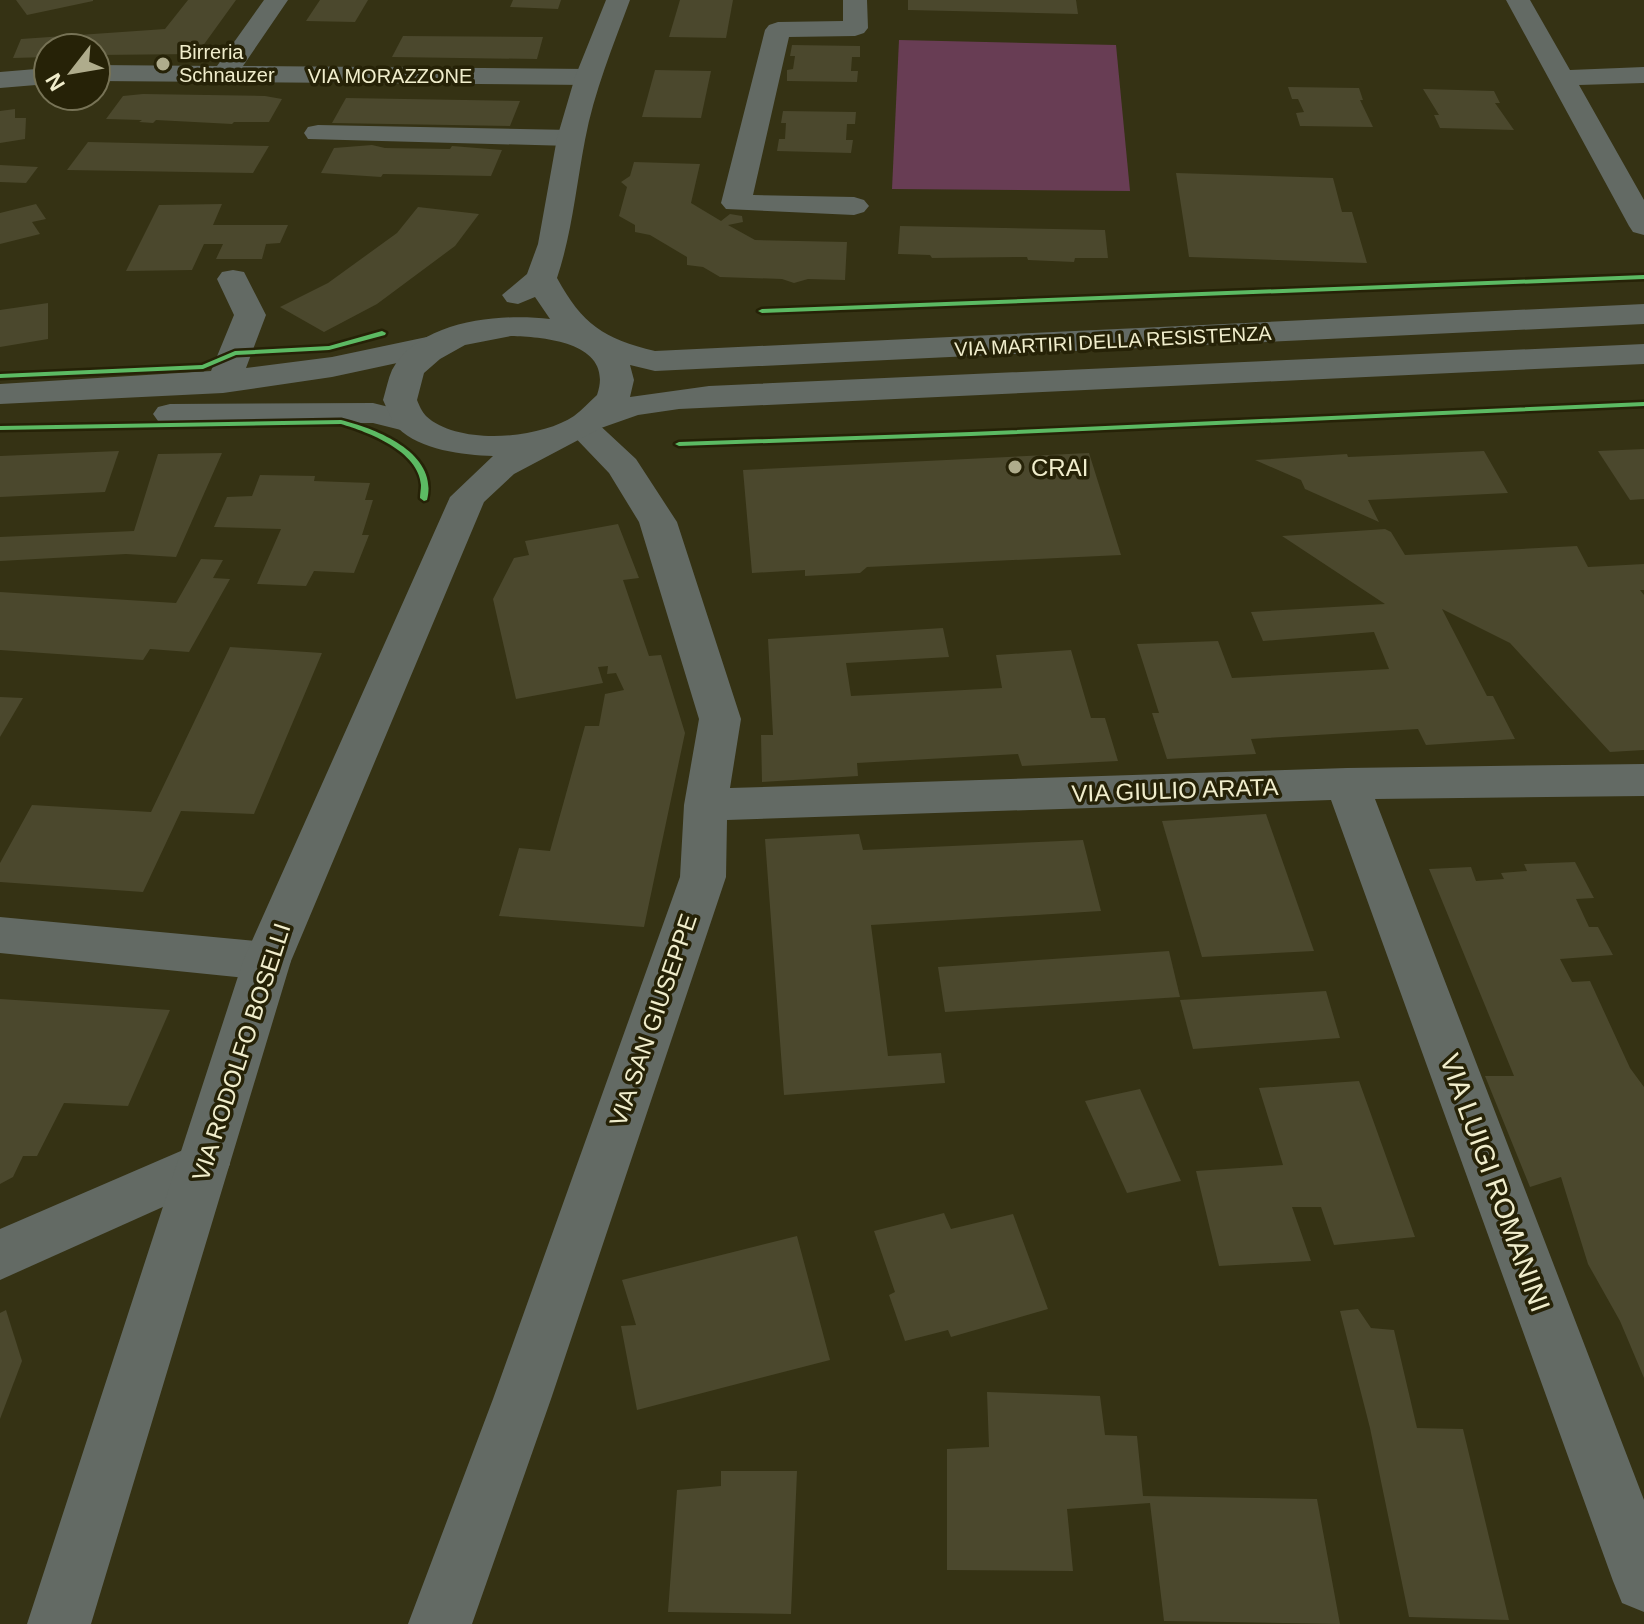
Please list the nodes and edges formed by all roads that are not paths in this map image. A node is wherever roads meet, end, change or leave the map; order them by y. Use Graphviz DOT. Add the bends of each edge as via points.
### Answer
graph roads {
  1 [pos="276,0"];
  2 [pos="618,0"];
  3 [pos="855,0"];
  4 [pos="1518,0"];
  5 [pos="112,73"];
  6 [pos="1644,75"];
  7 [pos="223,76"];
  8 [pos="32,77"];
  9 [pos="588,77"];
  10 [pos="1562,78"];
  11 [pos="0,80"];
  12 [pos="318,133"];
  13 [pos="571,138"];
  14 [pos="854,206"];
  15 [pos="1644,226"];
  16 [pos="541,278"];
  17 [pos="233,279"];
  18 [pos="1644,314"];
  19 [pos="1254,334"];
  20 [pos="585,339"];
  21 [pos="452,340"];
  22 [pos="1644,354"];
  23 [pos="1270,371"];
  24 [pos="223,383"];
  25 [pos="0,394"];
  26 [pos="0,417"];
  27 [pos="420,427"];
  28 [pos="579,428"];
  29 [pos="468,497"];
  30 [pos="1644,780"];
  31 [pos="1347,784"];
  32 [pos="706,805"];
  33 [pos="0,935"];
  34 [pos="267,961"];
  35 [pos="204,1164"];
  36 [pos="0,1255"];
  37 [pos="1644,1581"];
  38 [pos="59,1624"];
  39 [pos="440,1624"];
  1 -- 7 [label="street"];
  2 -- 9 [label="street"];
  3 -- 14 [label="street" via="855,28 778,30 736,203"];
  4 -- 10 [label="street"];
  5 -- 7 [label="street, VIA MORAZZONE"];
  6 -- 10 [label="street"];
  7 -- 9 [label="street, VIA MORAZZONE"];
  8 -- 11 [label="street"];
  9 -- 13 [label="street"];
  10 -- 15 [label="street"];
  12 -- 13 [label="street"];
  13 -- 16 [label="street" via="553,244"];
  16 -- 20 [label="street"];
  16 -- 21 [label="street"];
  17 -- 24 [label="street" via="250,315"];
  18 -- 19 [label="street, VIA MARTIRI DELLA RESISTENZA"];
  19 -- 20 [label="street, VIA MARTIRI DELLA RESISTENZA" via="681,361 624,354"];
  19 -- 23 [label="street"];
  20 -- 21 [label="street" via="511,326"];
  20 -- 28 [label="street" via="607,354 618,380 615,394"];
  21 -- 24 [label="street" via="381,361"];
  21 -- 27 [label="street" via="417,362 402,382 404,410"];
  22 -- 23 [label="street, VIA MARTIRI DELLA RESISTENZA"];
  23 -- 28 [label="street, VIA MARTIRI DELLA RESISTENZA" via="686,397 622,408"];
  24 -- 25 [label="street"];
  26 -- 27 [label="street" via="373,413"];
  27 -- 28 [label="street" via="458,444 500,448 526,446"];
  27 -- 29 [label="street" via="445,452"];
  28 -- 29 [label="street, VIA RODOLFO BOSELLI" via="501,466"];
  28 -- 32 [label="street, VIA SAN GIUSEPPE" via="623,467 658,522 720,719"];
  29 -- 34 [label="street, VIA RODOLFO BOSELLI"];
  30 -- 31 [label="street, VIA GIULIO ARATA"];
  31 -- 32 [label="street, VIA GIULIO ARATA"];
  31 -- 37 [label="street, VIA LUIGI ROMANINI"];
  32 -- 39 [label="street, VIA SAN GIUSEPPE" via="703,877"];
  33 -- 34 [label="street"];
  34 -- 35 [label="street, VIA RODOLFO BOSELLI"];
  35 -- 36 [label="street"];
  35 -- 38 [label="street, VIA RODOLFO BOSELLI"];
}
